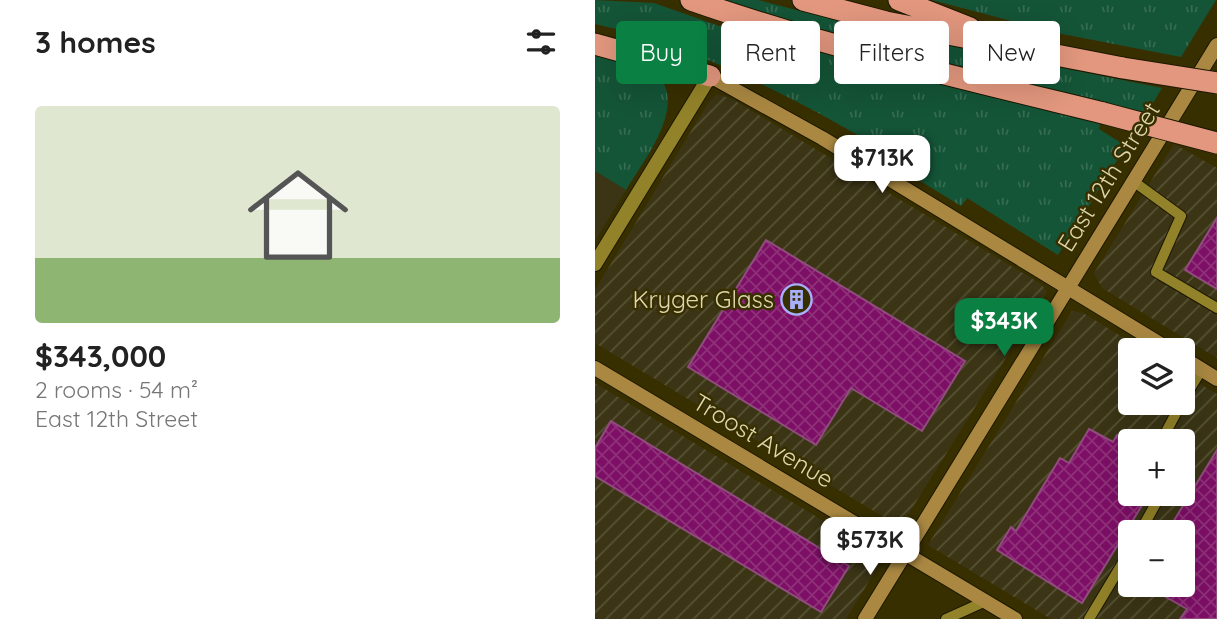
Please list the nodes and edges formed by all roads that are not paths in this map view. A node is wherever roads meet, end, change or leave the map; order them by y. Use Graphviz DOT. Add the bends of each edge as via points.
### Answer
graph roads {
  1 [pos="691,0"];
  2 [pos="803,0"];
  3 [pos="899,0"];
  4 [pos="963,25"];
  5 [pos="963,37"];
  6 [pos="595,44"];
  7 [pos="1217,45"];
  8 [pos="1060,56"];
  9 [pos="710,76"];
  10 [pos="1217,83"];
  11 [pos="1217,142"];
  12 [pos="1133,181"];
  13 [pos="595,264"];
  14 [pos="1068,288"];
  15 [pos="1217,308"];
  16 [pos="1150,338"];
  17 [pos="1195,364"];
  18 [pos="595,368"];
  19 [pos="1212,373"];
  20 [pos="1195,389"];
  21 [pos="905,552"];
  22 [pos="1118,571"];
  23 [pos="986,601"];
  24 [pos="865,619"];
  25 [pos="946,619"];
  26 [pos="1015,619"];
  27 [pos="1089,619"];
  1 -- 11 [label="highway, bridge" via="883,60"];
  2 -- 5 [label="highway"];
  3 -- 4 [label="highway"];
  6 -- 9 [label="highway"];
  7 -- 12 [label="street, East 12th Street"];
  8 -- 10 [label="highway, bridge"];
  9 -- 13 [label="street"];
  9 -- 14 [label="street" via="822,138"];
  12 -- 14 [label="street, East 12th Street"];
  12 -- 15 [label="lane" via="1181,216 1156,272"];
  14 -- 16 [label="street"];
  14 -- 21 [label="street, East 12th Street"];
  17 -- 19 [label="street"];
  18 -- 21 [label="street, Troost Avenue"];
  19 -- 20 [label="lane"];
  21 -- 23 [label="street, Troost Avenue"];
  21 -- 24 [label="street, East 12th Street"];
  22 -- 27 [label="lane"];
  23 -- 25 [label="lane"];
  23 -- 26 [label="street, Troost Avenue"];
}
